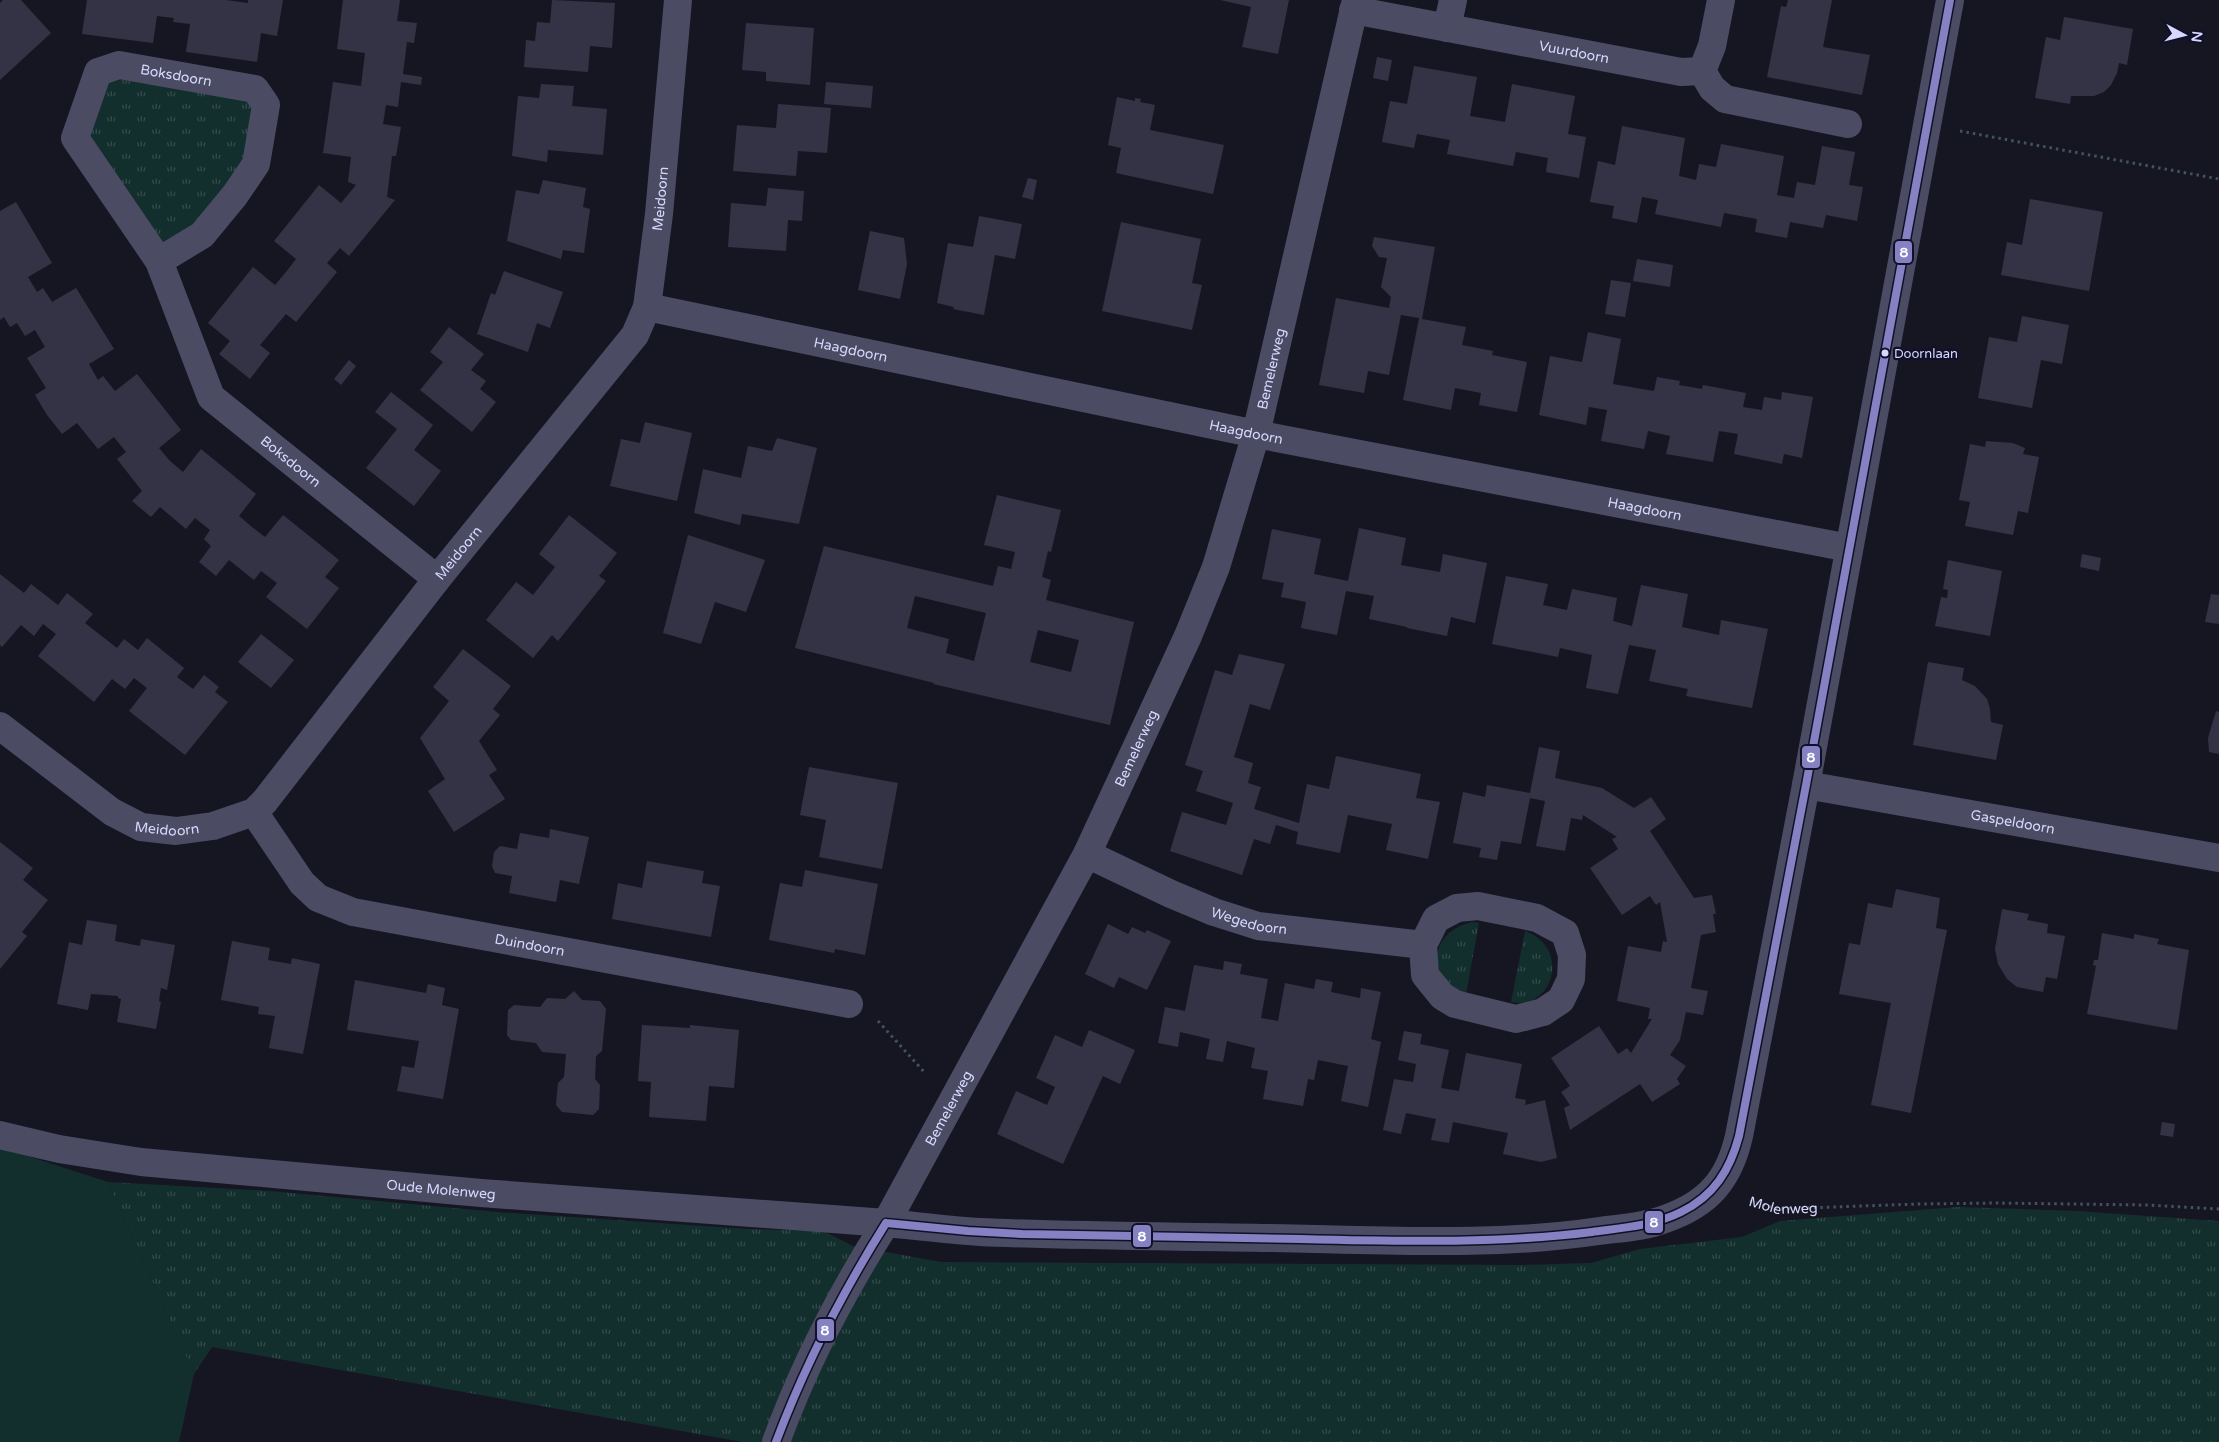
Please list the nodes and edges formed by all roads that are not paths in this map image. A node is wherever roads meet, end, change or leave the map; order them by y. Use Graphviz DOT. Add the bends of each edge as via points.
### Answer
graph roads {
  1 [pos="678,0"];
  2 [pos="1453,0"];
  3 [pos="1721,0"];
  4 [pos="1950,0"];
  5 [pos="1354,5"];
  6 [pos="1447,28"];
  7 [pos="1702,71"];
  8 [pos="1848,124"];
  9 [pos="159,261"];
  10 [pos="647,307"];
  11 [pos="1256,434"];
  12 [pos="1849,548"];
  13 [pos="437,579"];
  14 [pos="0,726"];
  15 [pos="1806,785"];
  16 [pos="254,812"];
  17 [pos="1087,854"];
  18 [pos="2219,858"];
  19 [pos="1423,945"];
  20 [pos="849,1004"];
  21 [pos="0,1135"];
  22 [pos="886,1223"];
  23 [pos="776,1442"];
  1 -- 10 [label="street, Meidoorn" via="659,214"];
  2 -- 6 [label="street"];
  3 -- 7 [label="street" via="1712,46"];
  4 -- 12 [label="street"];
  5 -- 6 [label="street, Vuurdoorn"];
  5 -- 11 [label="street, Bemelerweg"];
  6 -- 7 [label="street, Vuurdoorn" via="1681,72"];
  7 -- 8 [label="street" via="1712,88 1725,100"];
  9 -- 9 [label="street, Boksdoorn" via="202,235 235,195 256,164 266,105 255,89 119,65 98,72 75,138"];
  9 -- 13 [label="street, Boksdoorn" via="211,397"];
  10 -- 11 [label="street, Haagdoorn"];
  10 -- 13 [label="street, Meidoorn" via="630,342"];
  11 -- 12 [label="street, Haagdoorn"];
  11 -- 17 [label="street, Bemelerweg" via="1208,588"];
  12 -- 15 [label="street"];
  13 -- 16 [label="street, Meidoorn" via="274,791"];
  14 -- 16 [label="street, Meidoorn" via="112,812 141,827 194,830"];
  15 -- 18 [label="street, Gaspeldoorn"];
  15 -- 22 [label="street" via="1735,1156 1727,1173 1703,1200 1664,1220 1574,1235 1515,1240 1427,1241 979,1232"];
  16 -- 20 [label="street, Duindoorn" via="302,883 318,898 353,912"];
  17 -- 19 [label="street, Wegedoorn" via="1214,912 1258,926"];
  17 -- 22 [label="street, Bemelerweg"];
  19 -- 19 [label="street" via="1436,920 1457,908 1478,906 1537,918 1565,933 1572,955 1571,979 1561,1000 1543,1012 1516,1019 1455,1004 1442,996 1425,975"];
  21 -- 22 [label="street, Oude Molenweg" via="59,1149 140,1162 481,1193"];
  22 -- 23 [label="street, Bemelerweg" via="850,1279 788,1407"];
}
